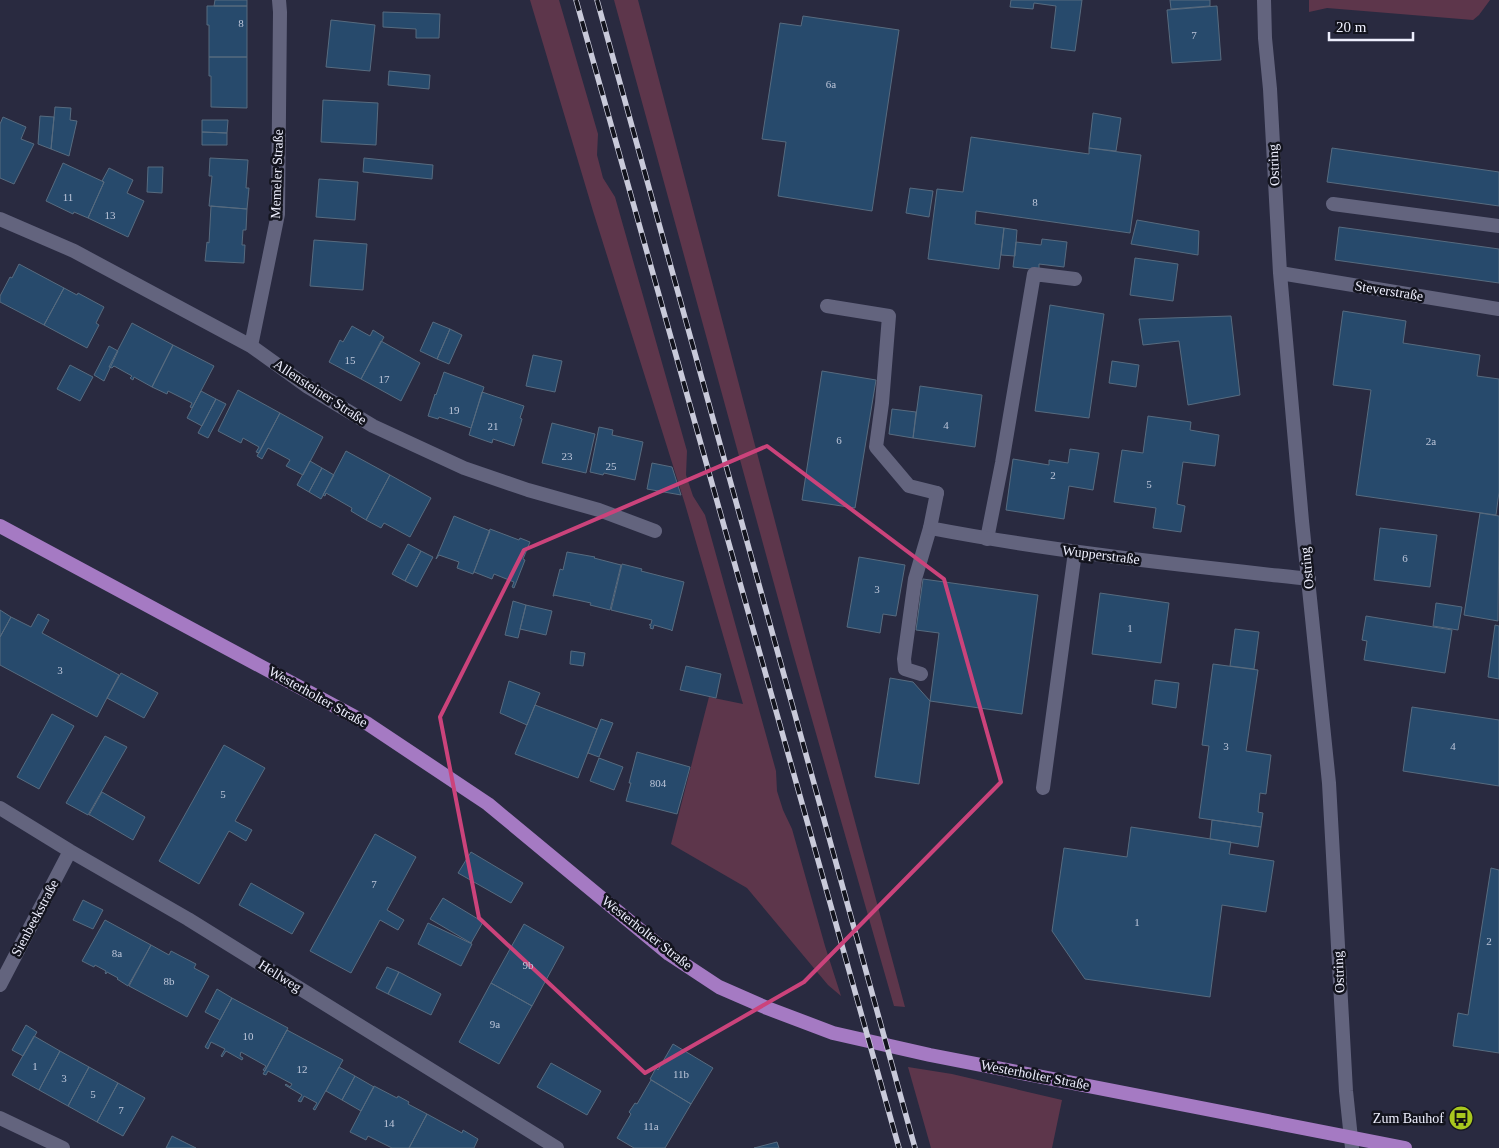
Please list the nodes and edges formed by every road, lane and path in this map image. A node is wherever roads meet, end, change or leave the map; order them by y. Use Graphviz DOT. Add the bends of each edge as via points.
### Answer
graph roads {
  1 [pos="278,0"];
  2 [pos="1264,0"];
  3 [pos="1333,204"];
  4 [pos="0,219"];
  5 [pos="1499,226"];
  6 [pos="1280,273"];
  7 [pos="1075,279"];
  8 [pos="827,306"];
  9 [pos="1499,310"];
  10 [pos="251,346"];
  11 [pos="0,526"];
  12 [pos="930,528"];
  13 [pos="655,531"];
  14 [pos="987,539"];
  15 [pos="1075,552"];
  16 [pos="1309,580"];
  17 [pos="921,674"];
  18 [pos="1043,788"];
  19 [pos="0,808"];
  20 [pos="70,851"];
  21 [pos="0,985"];
  22 [pos="0,1118"];
  23 [pos="1352,1142"];
  24 [pos="63,1148"];
  25 [pos="557,1148"];
  26 [pos="1405,1148"];
  1 -- 10 [label="street, Memeler Straße" via="278,214"];
  2 -- 6 [label="street, Ostring"];
  3 -- 5 [label="street"];
  4 -- 10 [label="street, Allensteiner Straße" via="74,251"];
  6 -- 9 [label="street, Steverstraße"];
  6 -- 16 [label="street, Ostring"];
  7 -- 14 [label="street" via="1034,274"];
  8 -- 12 [label="street" via="889,316 876,447 909,486 937,493"];
  10 -- 13 [label="street, Allensteiner Straße" via="308,387 373,426 464,468"];
  11 -- 23 [label="main road, Westerholter Straße" via="368,724 488,804 669,954 719,987 832,1032 870,1042"];
  12 -- 14 [label="street, Wupperstraße"];
  12 -- 17 [label="street" via="915,580 904,659 905,669"];
  14 -- 15 [label="street, Wupperstraße"];
  15 -- 16 [label="street, Wupperstraße"];
  15 -- 18 [label="street"];
  16 -- 23 [label="street, Ostring" via="1329,783 1346,1091"];
  19 -- 20 [label="street, Hellweg"];
  20 -- 21 [label="street, Sienbeekstraße"];
  20 -- 25 [label="street, Hellweg" via="188,919"];
  22 -- 24 [label="street"];
  23 -- 26 [label="main road, Westerholter Straße"];
}
